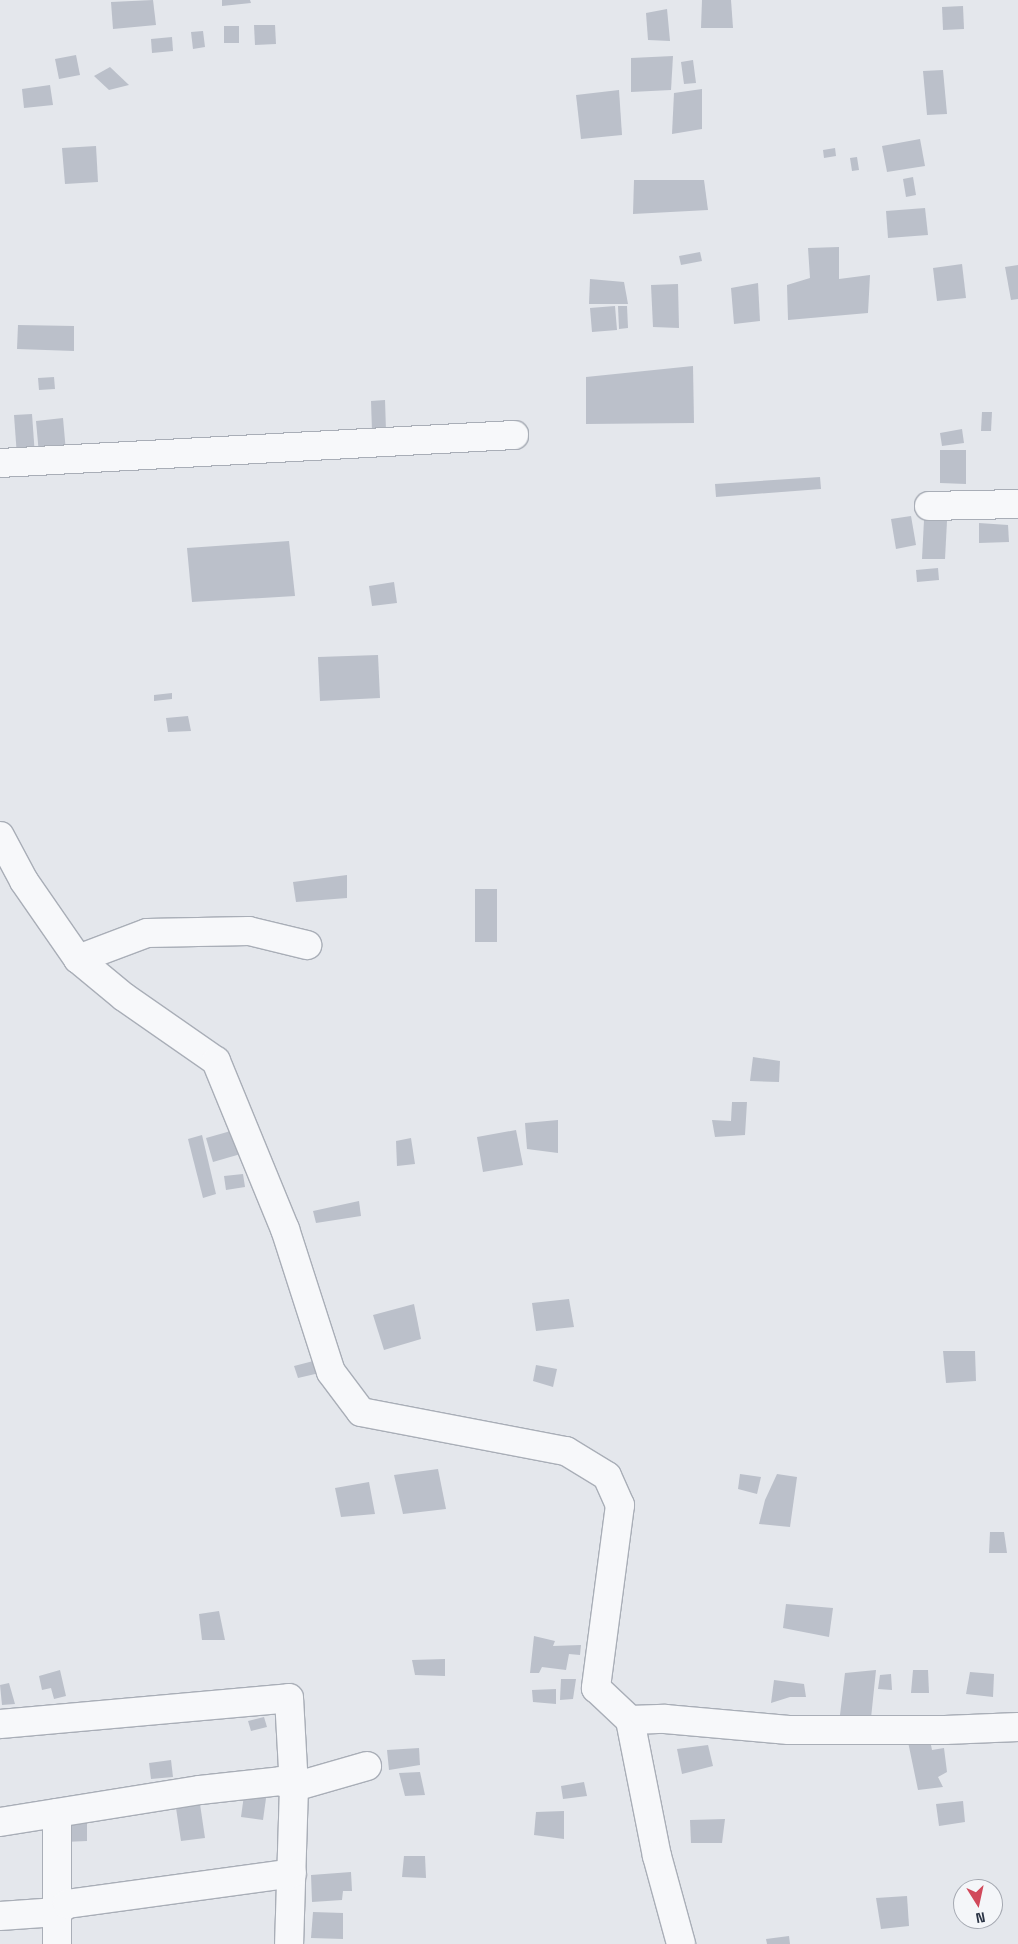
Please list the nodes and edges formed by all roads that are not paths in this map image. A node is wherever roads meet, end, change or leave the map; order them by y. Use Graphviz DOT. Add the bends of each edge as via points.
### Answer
graph roads {
  1 [pos="514,435"];
  2 [pos="0,463"];
  3 [pos="1018,504"];
  4 [pos="928,506"];
  5 [pos="0,836"];
  6 [pos="307,945"];
  7 [pos="78,959"];
  8 [pos="630,1720"];
  9 [pos="0,1724"];
  10 [pos="1017,1731"];
  11 [pos="367,1766"];
  12 [pos="294,1787"];
  13 [pos="57,1813"];
  14 [pos="0,1822"];
  15 [pos="292,1873"];
  16 [pos="57,1912"];
  17 [pos="0,1916"];
  18 [pos="57,1944"];
  19 [pos="289,1944"];
  20 [pos="681,1944"];
  1 -- 2 [label="street"];
  3 -- 4 [label="street"];
  5 -- 7 [label="street" via="24,881"];
  6 -- 7 [label="street" via="249,931 147,933"];
  7 -- 8 [label="street" via="216,1061 284,1229 330,1372 361,1412 566,1451 607,1476 620,1505 596,1688"];
  8 -- 10 [label="street" via="665,1719 788,1730"];
  8 -- 20 [label="street" via="657,1856"];
  9 -- 12 [label="street" via="289,1698"];
  11 -- 12 [label="street"];
  12 -- 13 [label="street" via="281,1781"];
  12 -- 15 [label="street"];
  13 -- 14 [label="street"];
  13 -- 16 [label="street"];
  15 -- 16 [label="street" via="67,1904"];
  15 -- 19 [label="street"];
  16 -- 17 [label="street"];
  16 -- 18 [label="street"];
}
